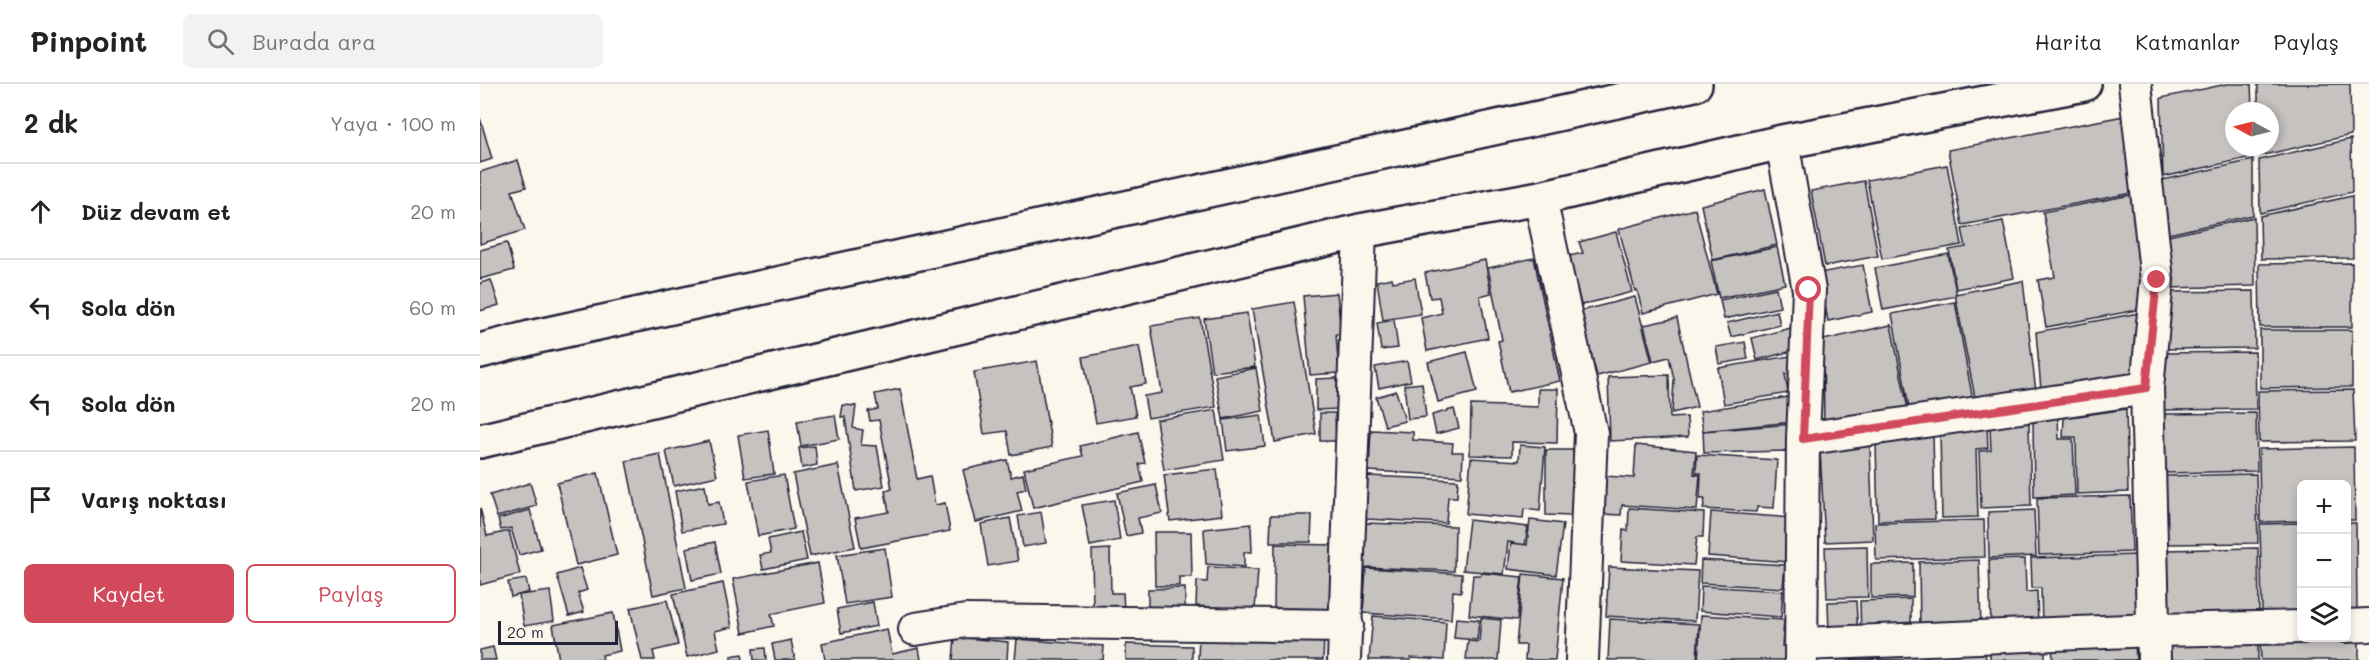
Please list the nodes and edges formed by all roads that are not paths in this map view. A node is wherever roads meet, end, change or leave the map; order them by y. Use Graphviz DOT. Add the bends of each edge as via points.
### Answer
graph roads {
  1 [pos="1695,84"];
  2 [pos="2084,84"];
  3 [pos="2135,84"];
  4 [pos="1782,142"];
  5 [pos="1540,198"];
  6 [pos="1360,231"];
  7 [pos="480,351"];
  8 [pos="2146,388"];
  9 [pos="1803,439"];
  10 [pos="480,441"];
  11 [pos="2369,625"];
  12 [pos="1347,626"];
  13 [pos="2351,626"];
  14 [pos="2297,627"];
  15 [pos="915,629"];
  16 [pos="2154,645"];
  17 [pos="1802,652"];
  18 [pos="1344,660"];
  19 [pos="1582,660"];
  1 -- 7 [label="street"];
  2 -- 4 [label="street"];
  3 -- 8 [label="street" via="2157,280"];
  4 -- 5 [label="street"];
  4 -- 9 [label="street" via="1809,290"];
  5 -- 6 [label="street"];
  5 -- 19 [label="street" via="1591,434"];
  6 -- 10 [label="street"];
  6 -- 12 [label="street"];
  8 -- 9 [label="street"];
  8 -- 16 [label="street"];
  9 -- 17 [label="street"];
  11 -- 13 [label="street"];
  12 -- 15 [label="street" via="966,621"];
  12 -- 18 [label="street"];
  14 -- 16 [label="street"];
  16 -- 17 [label="street"];
}
